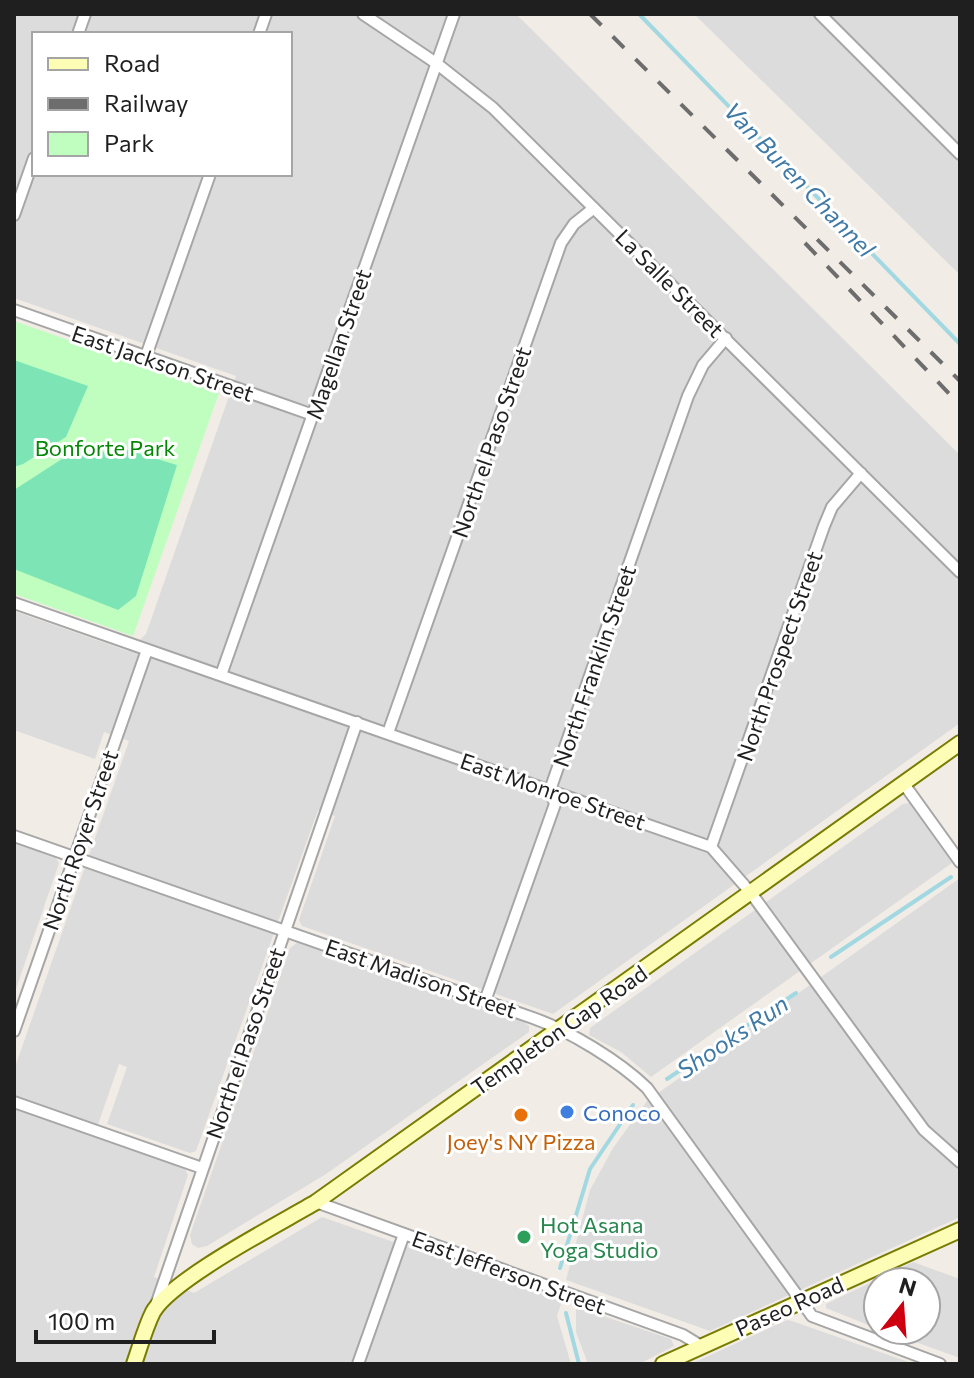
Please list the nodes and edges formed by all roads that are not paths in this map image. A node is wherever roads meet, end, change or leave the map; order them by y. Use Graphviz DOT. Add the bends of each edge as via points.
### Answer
graph roads {
  1 [pos="363,14"];
  2 [pos="454,14"];
  3 [pos="820,14"];
  4 [pos="436,63"];
  5 [pos="960,154"];
  6 [pos="32,164"];
  7 [pos="209,176"];
  8 [pos="594,208"];
  9 [pos="14,215"];
  10 [pos="14,310"];
  11 [pos="726,338"];
  12 [pos="146,356"];
  13 [pos="313,415"];
  14 [pos="861,473"];
  15 [pos="960,572"];
  16 [pos="14,603"];
  17 [pos="147,650"];
  18 [pos="221,675"];
  19 [pos="357,722"];
  20 [pos="388,733"];
  21 [pos="960,743"];
  22 [pos="904,784"];
  23 [pos="550,790"];
  24 [pos="14,836"];
  25 [pos="711,847"];
  26 [pos="73,856"];
  27 [pos="960,862"];
  28 [pos="751,893"];
  29 [pos="285,930"];
  30 [pos="485,1001"];
  31 [pos="561,1030"];
  32 [pos="14,1031"];
  33 [pos="14,1102"];
  34 [pos="960,1162"];
  35 [pos="202,1168"];
  36 [pos="316,1202"];
  37 [pos="960,1230"];
  38 [pos="404,1234"];
  39 [pos="799,1301"];
  40 [pos="154,1310"];
  41 [pos="701,1346"];
  42 [pos="134,1364"];
  43 [pos="358,1364"];
  44 [pos="663,1364"];
  45 [pos="940,1364"];
  1 -- 4 [label="street, La Salle Street"];
  2 -- 4 [label="street, Magellan Street"];
  3 -- 5 [label="street"];
  4 -- 8 [label="street, La Salle Street" via="493,108"];
  4 -- 13 [label="street, Magellan Street"];
  6 -- 9 [label="street"];
  7 -- 12 [label="street"];
  8 -- 11 [label="street, La Salle Street"];
  8 -- 20 [label="street, North el Paso Street" via="561,243"];
  10 -- 12 [label="street, East Jackson Street"];
  11 -- 14 [label="street, La Salle Street"];
  11 -- 23 [label="street, North Franklin Street" via="695,378"];
  12 -- 13 [label="street, East Jackson Street"];
  13 -- 18 [label="street, Magellan Street"];
  14 -- 15 [label="street, La Salle Street"];
  14 -- 25 [label="street, North Prospect Street" via="837,499 824,526"];
  16 -- 17 [label="street, East Monroe Street"];
  17 -- 18 [label="street, East Monroe Street"];
  17 -- 26 [label="street, North Royer Street"];
  18 -- 19 [label="street, East Monroe Street"];
  19 -- 20 [label="street, East Monroe Street"];
  19 -- 29 [label="street, North el Paso Street"];
  20 -- 23 [label="street, East Monroe Street"];
  21 -- 22 [label="street, Templeton Gap Road"];
  22 -- 27 [label="street"];
  22 -- 28 [label="street, Templeton Gap Road"];
  23 -- 25 [label="street, East Monroe Street"];
  23 -- 30 [label="street, North Franklin Street" via="555,804"];
  24 -- 26 [label="street, East Madison Street"];
  25 -- 28 [label="street, East Monroe Street"];
  26 -- 29 [label="street, East Madison Street"];
  26 -- 32 [label="street, North Royer Street"];
  28 -- 31 [label="street, Templeton Gap Road"];
  28 -- 34 [label="street, East Monroe Street" via="924,1130"];
  29 -- 30 [label="street, East Madison Street"];
  29 -- 35 [label="street, North el Paso Street"];
  30 -- 31 [label="street, East Madison Street"];
  31 -- 36 [label="street, Templeton Gap Road"];
  31 -- 39 [label="street, East Madison Street" via="647,1088"];
  33 -- 35 [label="street"];
  35 -- 40 [label="street, North el Paso Street"];
  36 -- 38 [label="street, East Jefferson Street"];
  36 -- 40 [label="street, Templeton Gap Road" via="203,1269"];
  37 -- 39 [label="street, Paseo Road"];
  38 -- 41 [label="street, East Jefferson Street"];
  38 -- 43 [label="street"];
  39 -- 41 [label="street, Paseo Road"];
  39 -- 45 [label="street, East Madison Street" via="823,1322"];
  40 -- 42 [label="street, North el Paso Street"];
  41 -- 44 [label="street, Paseo Road"];
}
